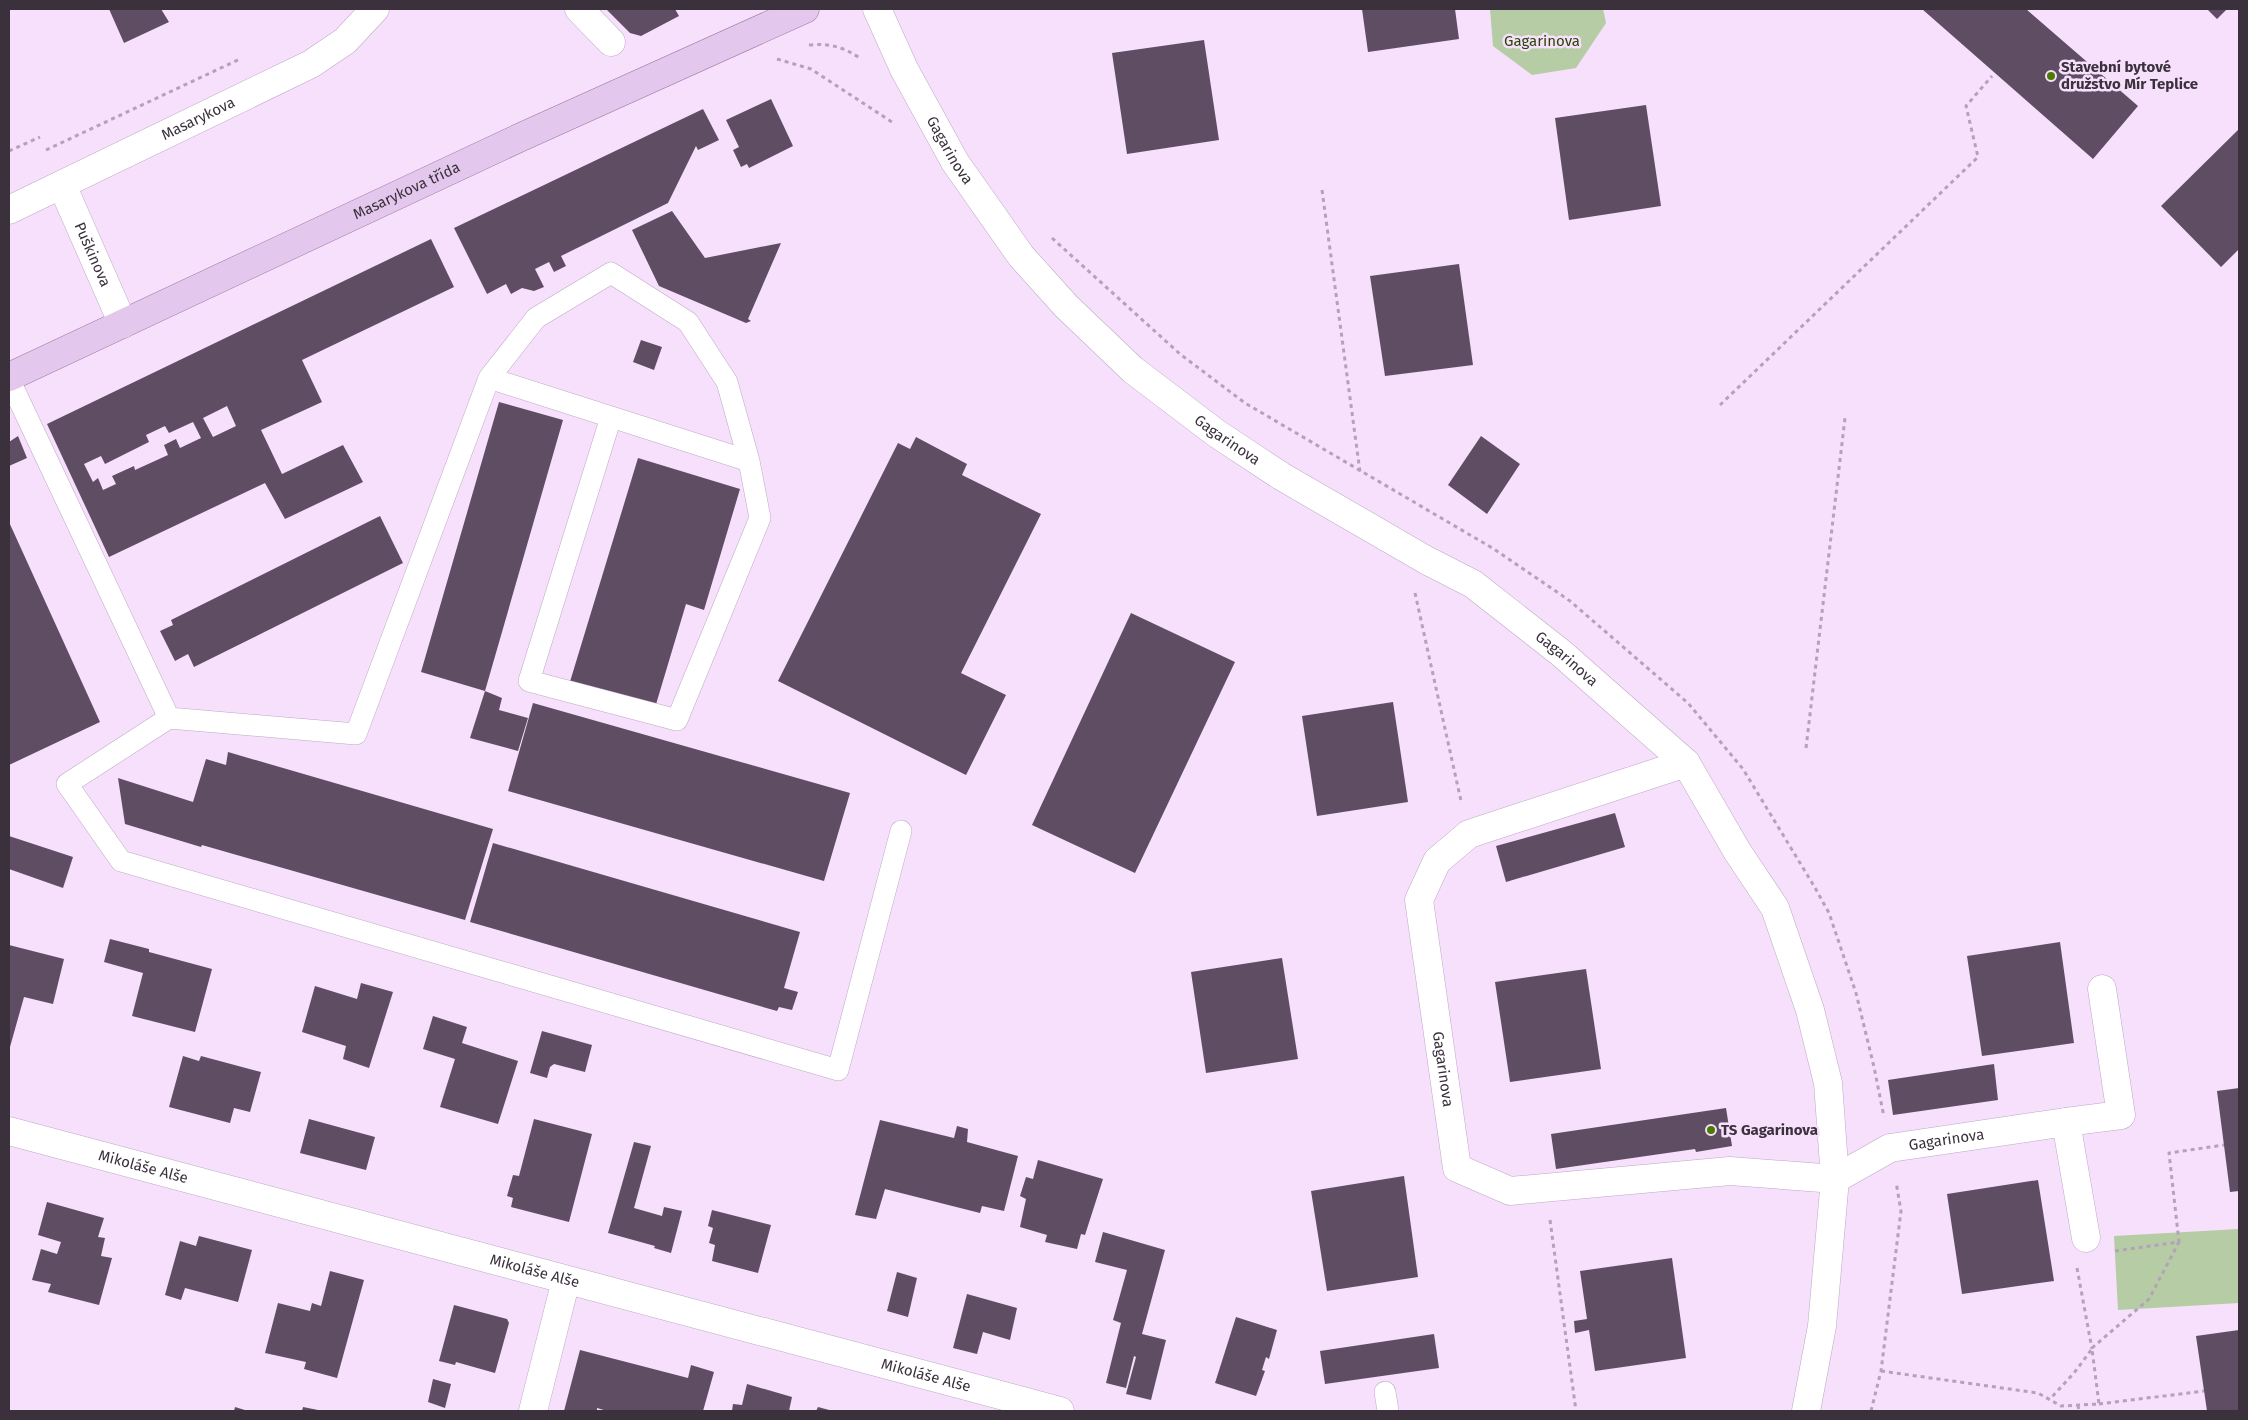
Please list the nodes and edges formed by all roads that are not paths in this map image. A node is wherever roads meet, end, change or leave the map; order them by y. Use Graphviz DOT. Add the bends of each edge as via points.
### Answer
graph roads {
  1 [pos="375,9"];
  2 [pos="579,9"];
  3 [pos="804,9"];
  4 [pos="877,9"];
  5 [pos="611,42"];
  6 [pos="62,185"];
  7 [pos="9,210"];
  8 [pos="123,324"];
  9 [pos="9,378"];
  10 [pos="489,378"];
  11 [pos="611,417"];
  12 [pos="749,461"];
  13 [pos="169,718"];
  14 [pos="1686,763"];
  15 [pos="901,831"];
  16 [pos="2102,989"];
  17 [pos="2066,1122"];
  18 [pos="9,1130"];
  19 [pos="1835,1179"];
  20 [pos="2086,1238"];
  21 [pos="566,1280"];
  22 [pos="533,1411"];
  23 [pos="1060,1411"];
  24 [pos="1806,1411"];
  1 -- 6 [label="street, Masarykova" via="344,42 311,64"];
  2 -- 5 [label="street"];
  3 -- 8 [label="main road, Masarykova třída" via="519,138"];
  4 -- 14 [label="street, Gagarinova" via="904,69 954,162 1021,256 1066,306 1133,370 1216,434 1281,476 1472,584 1546,642"];
  6 -- 7 [label="street, Masarykova"];
  6 -- 8 [label="street, Puškinova"];
  8 -- 9 [label="main road, Masarykova třída"];
  9 -- 13 [label="lane"];
  10 -- 11 [label="lane"];
  10 -- 12 [label="lane" via="536,318 611,273 688,322 727,382"];
  10 -- 13 [label="lane" via="356,734"];
  11 -- 12 [label="lane"];
  11 -- 12 [label="lane" via="529,681 677,720 760,518"];
  13 -- 15 [label="lane" via="67,784 121,861 838,1070"];
  14 -- 19 [label="street, Gagarinova" via="1737,851 1775,908 1810,1010 1828,1083"];
  14 -- 19 [label="street, Gagarinova" via="1469,834 1437,861 1420,900 1456,1168 1510,1191 1730,1171"];
  16 -- 17 [label="street, Gagarinova" via="2121,1115"];
  17 -- 19 [label="street, Gagarinova" via="1890,1148"];
  17 -- 20 [label="street"];
  18 -- 21 [label="street, Mikoláše Alše"];
  19 -- 24 [label="street, Gagarinova" via="1822,1326"];
  21 -- 22 [label="street"];
  21 -- 23 [label="street, Mikoláše Alše"];
}
